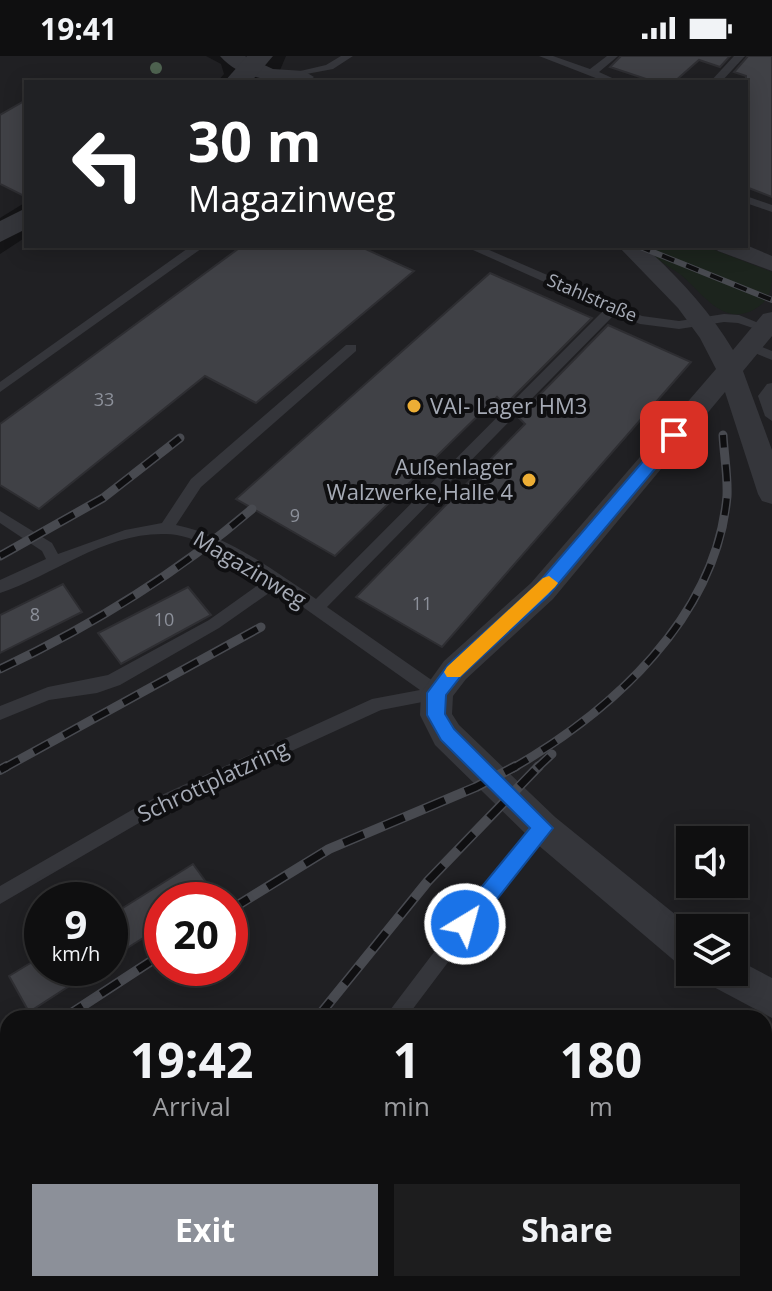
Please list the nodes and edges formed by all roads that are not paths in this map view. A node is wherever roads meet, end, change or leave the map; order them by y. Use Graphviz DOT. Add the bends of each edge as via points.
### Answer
graph roads {
  1 [pos="348,56"];
  2 [pos="544,56"];
  3 [pos="613,56"];
  4 [pos="740,56"];
  5 [pos="245,65"];
  6 [pos="303,72"];
  7 [pos="592,73"];
  8 [pos="611,80"];
  9 [pos="717,80"];
  10 [pos="748,200"];
  11 [pos="772,209"];
  12 [pos="24,218"];
  13 [pos="0,233"];
  14 [pos="196,248"];
  15 [pos="475,248"];
  16 [pos="632,248"];
  17 [pos="731,248"];
  18 [pos="772,264"];
  19 [pos="613,308"];
  20 [pos="701,322"];
  21 [pos="758,344"];
  22 [pos="351,348"];
  23 [pos="772,387"];
  24 [pos="0,388"];
  25 [pos="772,416"];
  26 [pos="772,494"];
  27 [pos="0,516"];
  28 [pos="166,528"];
  29 [pos="56,563"];
  30 [pos="275,581"];
  31 [pos="0,587"];
  32 [pos="316,608"];
  33 [pos="437,693"];
  34 [pos="0,713"];
  35 [pos="543,828"];
  36 [pos="0,896"];
  37 [pos="676,938"];
  38 [pos="748,986"];
  39 [pos="772,999"];
  40 [pos="400,1010"];
  1 -- 6 [label="lane"];
  2 -- 7 [label="lane"];
  3 -- 7 [label="lane"];
  4 -- 9 [label="lane"];
  5 -- 6 [label="street" via="275,78"];
  7 -- 8 [label="lane"];
  10 -- 11 [label="lane"];
  12 -- 13 [label="street"];
  14 -- 24 [label="lane"];
  15 -- 19 [label="lane, Stahlstraße"];
  16 -- 20 [label="street"];
  17 -- 18 [label="street"];
  19 -- 20 [label="lane, Stahlstraße" via="662,325"];
  19 -- 32 [label="lane"];
  20 -- 21 [label="street"];
  20 -- 21 [label="lane, Stahlstraße" via="739,319"];
  21 -- 26 [label="street"];
  21 -- 33 [label="street" via="542,591"];
  22 -- 28 [label="lane" via="196,483"];
  23 -- 25 [label="lane" via="765,396"];
  27 -- 29 [label="lane" via="47,547"];
  28 -- 29 [label="lane, Magazinweg" via="121,538"];
  28 -- 30 [label="lane, Magazinweg" via="199,534"];
  29 -- 31 [label="lane, Magazinweg"];
  30 -- 32 [label="lane, Magazinweg"];
  30 -- 34 [label="lane" via="234,613 114,680 48,694"];
  32 -- 33 [label="lane, Magazinweg"];
  33 -- 35 [label="street" via="436,715 447,735"];
  33 -- 36 [label="lane, Schrottplatzring" via="378,704 150,808"];
  35 -- 37 [label="street"];
  35 -- 40 [label="lane"];
  38 -- 39 [label="street"];
}
